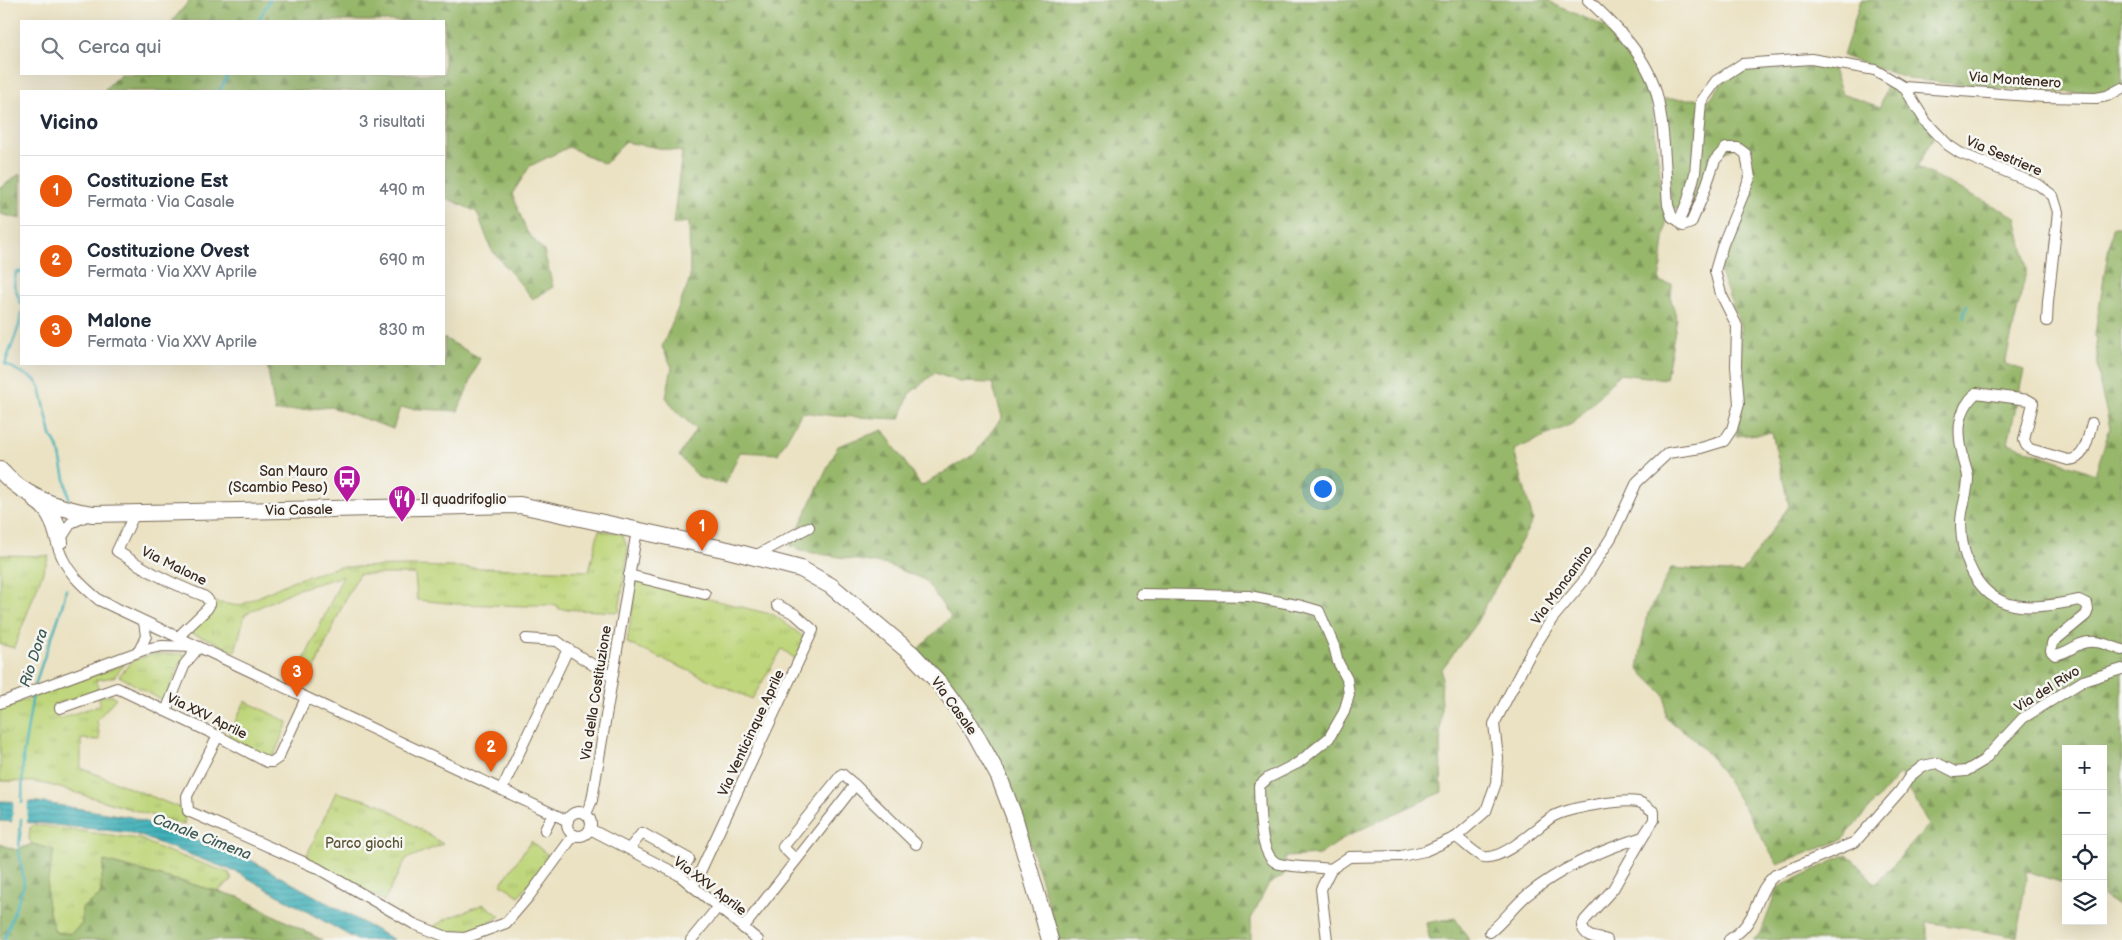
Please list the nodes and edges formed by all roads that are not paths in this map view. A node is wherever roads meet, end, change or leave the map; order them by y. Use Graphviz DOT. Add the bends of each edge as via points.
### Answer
graph roads {
  1 [pos="1588,0"];
  2 [pos="1904,87"];
  3 [pos="2122,88"];
  4 [pos="1679,221"];
  5 [pos="2047,321"];
  6 [pos="2092,423"];
  7 [pos="0,470"];
  8 [pos="15,486"];
  9 [pos="52,504"];
  10 [pos="135,513"];
  11 [pos="94,514"];
  12 [pos="809,527"];
  13 [pos="637,530"];
  14 [pos="62,537"];
  15 [pos="121,543"];
  16 [pos="109,546"];
  17 [pos="755,556"];
  18 [pos="64,561"];
  19 [pos="629,575"];
  20 [pos="706,594"];
  21 [pos="1142,594"];
  22 [pos="777,605"];
  23 [pos="144,622"];
  24 [pos="178,637"];
  25 [pos="526,639"];
  26 [pos="199,647"];
  27 [pos="568,649"];
  28 [pos="2122,650"];
  29 [pos="139,651"];
  30 [pos="2122,669"];
  31 [pos="612,677"];
  32 [pos="306,698"];
  33 [pos="0,703"];
  34 [pos="168,706"];
  35 [pos="60,708"];
  36 [pos="218,736"];
  37 [pos="855,785"];
  38 [pos="502,789"];
  39 [pos="812,811"];
  40 [pos="553,814"];
  41 [pos="586,814"];
  42 [pos="568,821"];
  43 [pos="825,823"];
  44 [pos="590,829"];
  45 [pos="545,830"];
  46 [pos="574,835"];
  47 [pos="1456,837"];
  48 [pos="1643,837"];
  49 [pos="916,844"];
  50 [pos="629,849"];
  51 [pos="796,860"];
  52 [pos="1331,869"];
  53 [pos="678,876"];
  54 [pos="693,887"];
  55 [pos="718,907"];
  56 [pos="743,928"];
  57 [pos="1490,932"];
  58 [pos="691,940"];
  59 [pos="758,940"];
  60 [pos="1050,940"];
  61 [pos="1327,940"];
  62 [pos="1608,940"];
  63 [pos="1728,940"];
  1 -- 4 [label="street" via="1623,35 1651,78 1660,113 1668,205 1672,218"];
  2 -- 3 [label="street, Via Montenero" via="2096,98"];
  2 -- 4 [label="street" via="1875,70 1811,59 1742,64 1716,81 1702,102 1695,174"];
  2 -- 5 [label="street, Via Sestriere" via="1926,122 1948,145 2039,185 2053,196 2058,212"];
  4 -- 47 [label="street, Via Moncanino" via="1683,226 1691,223 1715,160 1726,148 1738,148 1746,154 1750,178 1715,271 1721,294 1737,326 1736,366 1740,404 1732,428 1724,441 1668,453 1637,482 1612,536 1584,582 1552,619 1503,706 1494,724 1498,758 1496,783 1486,811"];
  6 -- 28 [label="street, Via del Rivo" via="2083,452 2068,460 2030,450 2026,446 2024,440 2033,403 1976,393 1961,412 1960,440 1968,478 1961,522 1962,537 1975,578 1993,597 2016,606 2079,600 2087,604 2086,614 2052,643 2050,651 2055,655 2090,642"];
  7 -- 8 [label="main road, Via Casale"];
  8 -- 9 [label="main road, Via Casale"];
  8 -- 18 [label="street" via="51,521"];
  9 -- 11 [label="main road, Via Casale"];
  9 -- 14 [label="street"];
  10 -- 11 [label="main road, Via Casale"];
  10 -- 13 [label="main road, Via Casale" via="520,504"];
  10 -- 15 [label="street"];
  11 -- 14 [label="street" via="71,523"];
  12 -- 17 [label="street"];
  13 -- 17 [label="main road, Via Casale"];
  13 -- 19 [label="street, Via della Costituzione"];
  14 -- 18 [label="street"];
  15 -- 16 [label="street"];
  15 -- 24 [label="street, Via Malone" via="117,551 139,566 208,599 207,610"];
  17 -- 60 [label="main road, Via Casale" via="801,569 831,586 912,654 940,684 971,726 999,777 1014,816"];
  18 -- 23 [label="street" via="72,574 99,600"];
  19 -- 20 [label="street"];
  19 -- 31 [label="street, Via della Costituzione"];
  21 -- 52 [label="street" via="1249,596 1319,611 1347,679 1349,695 1344,712 1329,738 1298,763 1259,786 1265,850 1270,860 1278,864"];
  22 -- 54 [label="street, Via Venticinque Aprile" via="813,630"];
  23 -- 24 [label="street"];
  23 -- 29 [label="street" via="146,636"];
  24 -- 26 [label="street"];
  25 -- 27 [label="street" via="541,637 557,641"];
  26 -- 29 [label="street" via="162,646"];
  26 -- 32 [label="street"];
  26 -- 34 [label="street" via="185,664"];
  27 -- 31 [label="street"];
  27 -- 38 [label="street"];
  29 -- 33 [label="street"];
  30 -- 63 [label="street, Via del Rivo" via="2083,681 2023,718 1983,761 1966,772 1955,772 1937,763 1923,766 1910,776 1900,792 1855,842 1768,881 1749,922"];
  31 -- 41 [label="street, Via della Costituzione" via="592,800"];
  32 -- 36 [label="street, Via XXV Aprile" via="278,758 272,762"];
  32 -- 38 [label="street"];
  35 -- 36 [label="street, Via XXV Aprile" via="117,688"];
  36 -- 46 [label="street" via="187,796 188,811 317,868 406,920 447,937 465,938 506,923"];
  37 -- 39 [label="street" via="842,774"];
  37 -- 43 [label="street"];
  37 -- 49 [label="street"];
  38 -- 40 [label="street"];
  39 -- 43 [label="street"];
  39 -- 51 [label="street" via="783,847"];
  40 -- 42 [label="street"];
  40 -- 45 [label="street"];
  41 -- 42 [label="street" via="575,813"];
  41 -- 44 [label="street" via="592,823"];
  42 -- 46 [label="street"];
  43 -- 51 [label="street"];
  44 -- 46 [label="street" via="584,835"];
  44 -- 50 [label="street, Via XXV Aprile"];
  47 -- 48 [label="street" via="1482,857 1492,857 1553,817 1572,810 1640,802 1654,812 1654,820"];
  47 -- 52 [label="street, Via Moncanino" via="1425,851 1400,856 1349,857"];
  48 -- 57 [label="street" via="1614,846 1544,883"];
  48 -- 62 [label="street" via="1613,889 1582,926 1589,937"];
  50 -- 53 [label="street, Via XXV Aprile"];
  50 -- 53 [label="street" via="642,834 689,859"];
  51 -- 56 [label="street"];
  52 -- 61 [label="street" via="1321,889"];
  53 -- 54 [label="street, Via XXV Aprile"];
  54 -- 55 [label="street, Via XXV Aprile"];
  55 -- 56 [label="street, Via XXV Aprile"];
  55 -- 58 [label="street"];
  56 -- 59 [label="street, Via XXV Aprile"];
}
